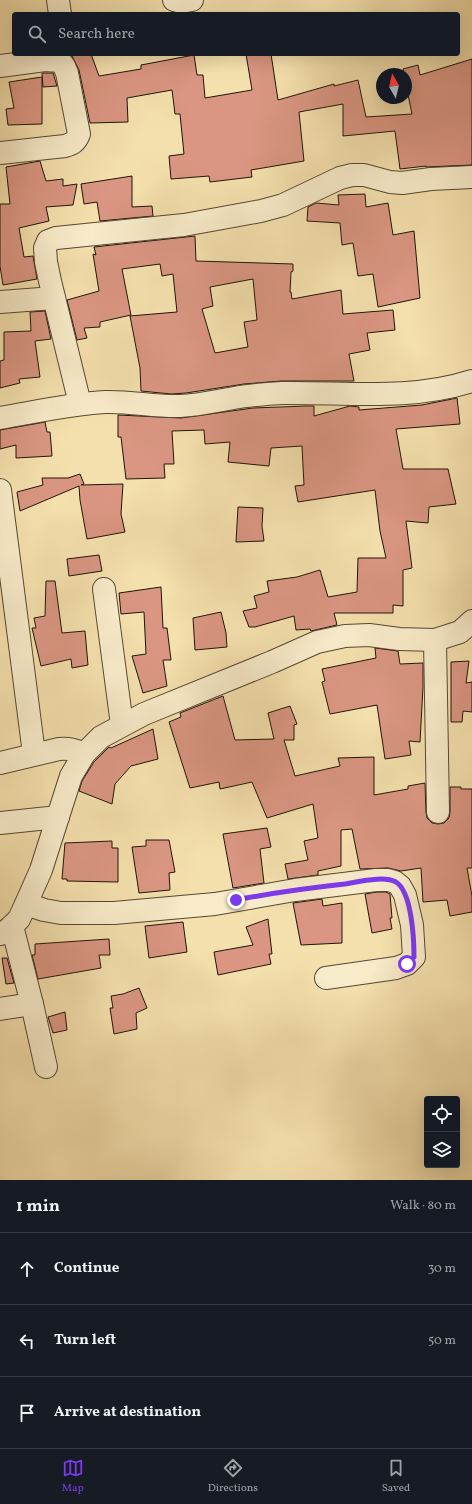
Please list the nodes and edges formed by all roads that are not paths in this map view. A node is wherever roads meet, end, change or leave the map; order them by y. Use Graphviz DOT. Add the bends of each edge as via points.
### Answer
graph roads {
  1 [pos="58,0"];
  2 [pos="174,0"];
  3 [pos="192,0"];
  4 [pos="60,12"];
  5 [pos="64,60"];
  6 [pos="0,66"];
  7 [pos="0,153"];
  8 [pos="472,177"];
  9 [pos="54,298"];
  10 [pos="0,302"];
  11 [pos="472,381"];
  12 [pos="80,404"];
  13 [pos="0,418"];
  14 [pos="0,490"];
  15 [pos="104,589"];
  16 [pos="472,621"];
  17 [pos="435,640"];
  18 [pos="122,725"];
  19 [pos="34,754"];
  20 [pos="84,754"];
  21 [pos="0,763"];
  22 [pos="438,812"];
  23 [pos="58,817"];
  24 [pos="0,823"];
  25 [pos="26,904"];
  26 [pos="6,930"];
  27 [pos="326,978"];
  28 [pos="32,1004"];
  29 [pos="0,1009"];
  30 [pos="46,1067"];
  1 -- 4 [label="street"];
  2 -- 3 [label="street"];
  5 -- 6 [label="street"];
  5 -- 7 [label="street" via="78,125 77,139 65,146"];
  8 -- 9 [label="street" via="402,183 352,175 340,178 284,205 261,210 184,225 56,238 48,241 45,248"];
  9 -- 10 [label="street"];
  9 -- 12 [label="street"];
  11 -- 12 [label="street" via="441,389 403,394 264,394 179,406 106,402"];
  12 -- 13 [label="street"];
  14 -- 19 [label="street"];
  15 -- 18 [label="street"];
  16 -- 17 [label="street" via="460,632"];
  17 -- 18 [label="street" via="369,635 345,636 317,642"];
  17 -- 22 [label="street"];
  18 -- 20 [label="street" via="101,736"];
  19 -- 20 [label="street" via="59,748 75,749"];
  19 -- 21 [label="street"];
  20 -- 23 [label="street" via="72,776"];
  23 -- 24 [label="street"];
  23 -- 25 [label="street"];
  25 -- 26 [label="street" via="19,919"];
  25 -- 27 [label="street" via="61,913 114,913 215,904 295,890 376,880 396,882 408,905 414,938 414,957 407,964 396,968"];
  26 -- 28 [label="street"];
  28 -- 29 [label="street"];
  28 -- 30 [label="street"];
}
